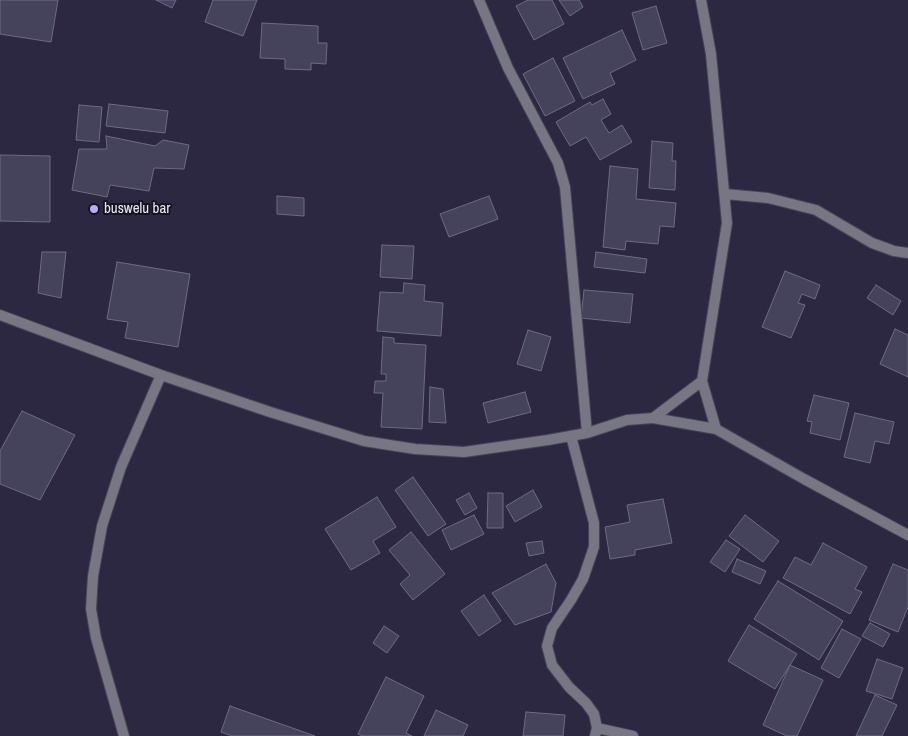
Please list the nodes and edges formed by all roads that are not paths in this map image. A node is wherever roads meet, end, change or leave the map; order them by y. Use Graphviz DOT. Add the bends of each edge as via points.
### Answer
graph roads {
  1 [pos="479,0"];
  2 [pos="701,0"];
  3 [pos="725,194"];
  4 [pos="908,254"];
  5 [pos="0,315"];
  6 [pos="161,376"];
  7 [pos="702,381"];
  8 [pos="653,418"];
  9 [pos="716,429"];
  10 [pos="587,433"];
  11 [pos="571,436"];
  12 [pos="908,535"];
  13 [pos="596,732"];
  14 [pos="124,736"];
  15 [pos="632,736"];
  1 -- 10 [label="street" via="508,68 558,163 565,187"];
  2 -- 3 [label="street" via="711,54"];
  3 -- 4 [label="street" via="768,198 816,210 872,243"];
  3 -- 7 [label="street" via="728,223"];
  5 -- 6 [label="street"];
  6 -- 11 [label="street" via="364,441 415,449 464,452"];
  6 -- 14 [label="street" via="122,468 102,526 93,576 91,609 96,638"];
  7 -- 8 [label="street"];
  7 -- 9 [label="street"];
  8 -- 9 [label="street"];
  8 -- 10 [label="street" via="627,420"];
  9 -- 12 [label="street"];
  10 -- 11 [label="street"];
  11 -- 13 [label="street" via="594,523 594,548 583,579 552,628 547,646 552,664 594,714"];
  13 -- 15 [label="street"];
}
